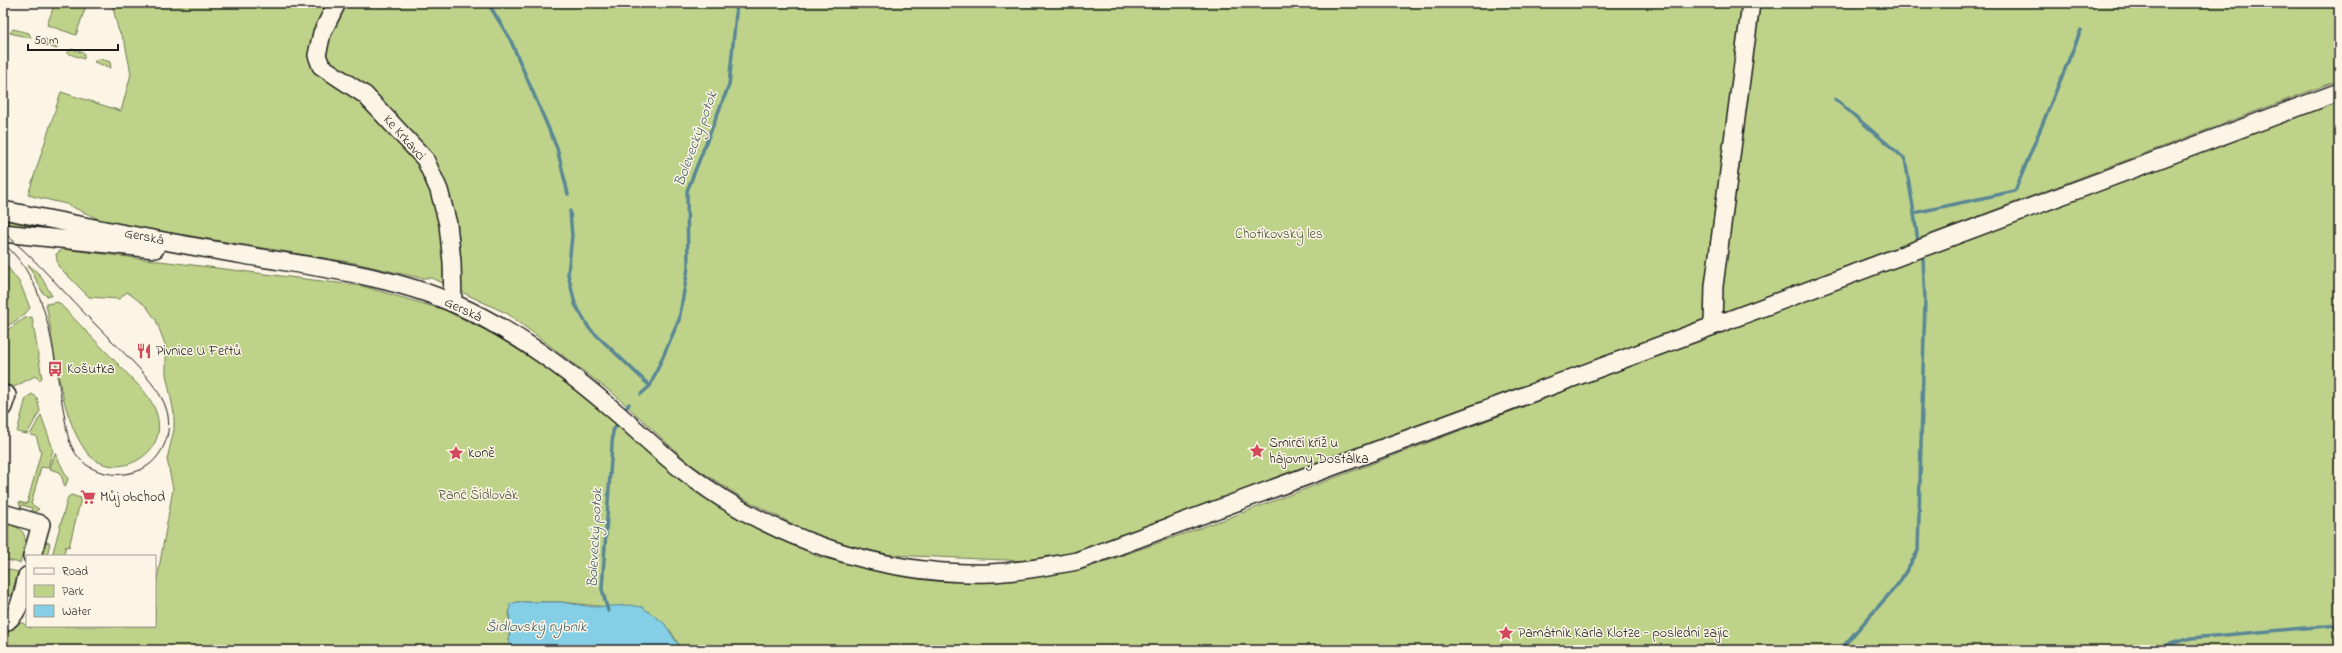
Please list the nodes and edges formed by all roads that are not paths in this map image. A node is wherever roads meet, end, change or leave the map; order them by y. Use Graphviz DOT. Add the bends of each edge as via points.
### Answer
graph roads {
  1 [pos="337,3"];
  2 [pos="1752,3"];
  3 [pos="2339,92"];
  4 [pos="3,210"];
  5 [pos="3,233"];
  6 [pos="286,262"];
  7 [pos="453,303"];
  8 [pos="1714,326"];
  9 [pos="3,394"];
  10 [pos="3,407"];
  11 [pos="3,513"];
  12 [pos="32,555"];
  13 [pos="26,580"];
  14 [pos="3,624"];
  1 -- 7 [label="street, Ke Krkavci" via="322,33 317,55 322,66 365,96 425,160 439,190 448,224"];
  2 -- 8 [label="street" via="1714,286"];
  3 -- 8 [label="street, Gerská"];
  4 -- 6 [label="street, Gerská"];
  5 -- 6 [label="street, Gerská"];
  6 -- 7 [label="street, Gerská" via="363,276"];
  7 -- 8 [label="street, Gerská" via="538,351 568,372 685,472 739,507 783,530 830,549 901,567 990,573 1028,570 1077,561"];
  9 -- 10 [label="street" via="6,395"];
  11 -- 12 [label="street" via="41,524"];
  13 -- 14 [label="street" via="19,608"];
}
